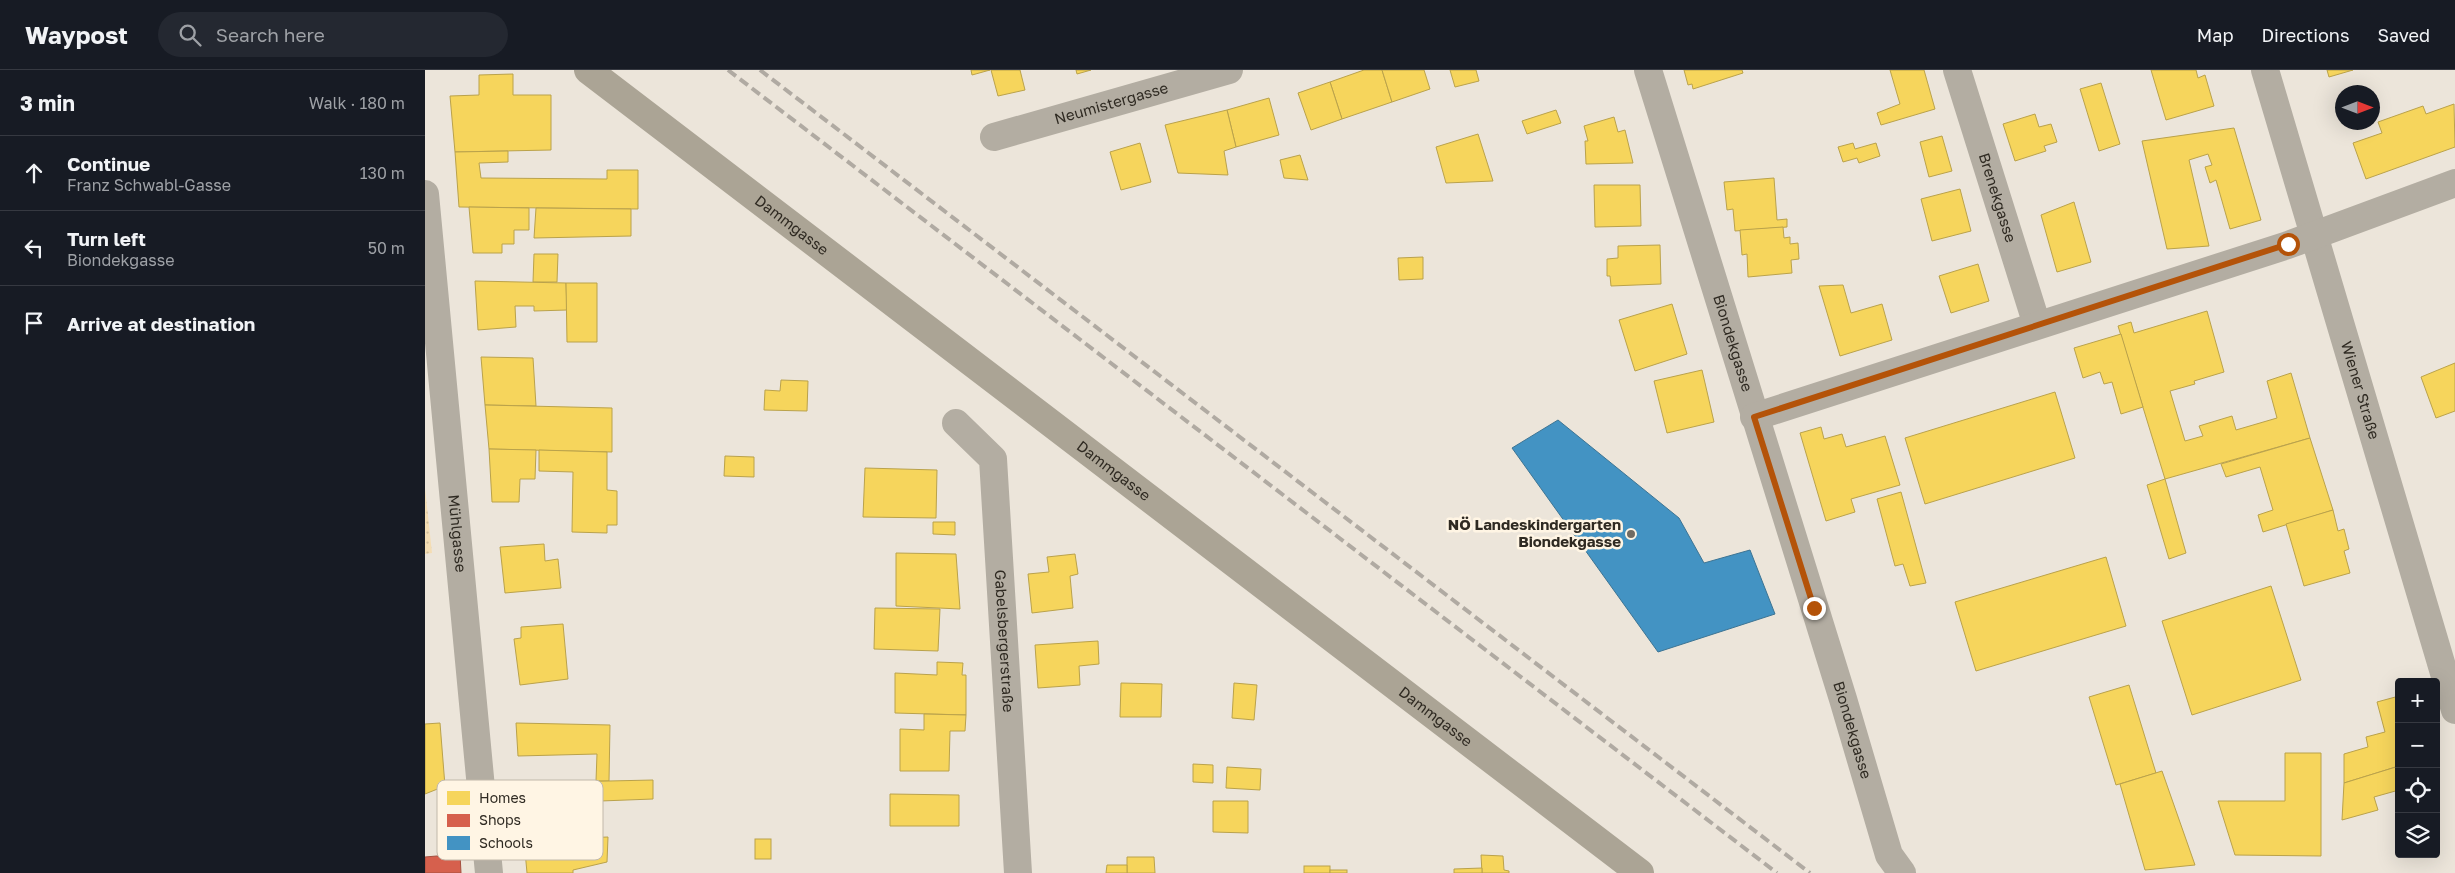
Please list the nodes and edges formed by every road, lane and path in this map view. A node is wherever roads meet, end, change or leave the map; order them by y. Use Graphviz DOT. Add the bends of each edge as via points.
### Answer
graph roads {
  1 [pos="588,70"];
  2 [pos="1229,70"];
  3 [pos="1648,70"];
  4 [pos="1957,70"];
  5 [pos="2265,70"];
  6 [pos="994,137"];
  7 [pos="2455,183"];
  8 [pos="425,194"];
  9 [pos="2315,235"];
  10 [pos="2037,325"];
  11 [pos="1754,417"];
  12 [pos="956,423"];
  13 [pos="2455,710"];
  14 [pos="480,780"];
  15 [pos="488,860"];
  16 [pos="489,873"];
  17 [pos="1019,873"];
  18 [pos="1640,873"];
  19 [pos="1902,873"];
  1 -- 18 [label="main road, Dammgasse"];
  2 -- 6 [label="street, Neumistergasse"];
  3 -- 11 [label="street, Biondekgasse"];
  4 -- 10 [label="street, Brenekgasse"];
  5 -- 9 [label="street, Wiener Straße"];
  7 -- 9 [label="street"];
  8 -- 14 [label="street, Mühlgasse"];
  9 -- 10 [label="street"];
  9 -- 13 [label="street, Wiener Straße"];
  10 -- 11 [label="street"];
  11 -- 19 [label="street, Biondekgasse" via="1889,855"];
  12 -- 17 [label="street, Gabelsbergerstraße" via="993,459"];
  15 -- 16 [label="street, Mühlgasse"];
}
